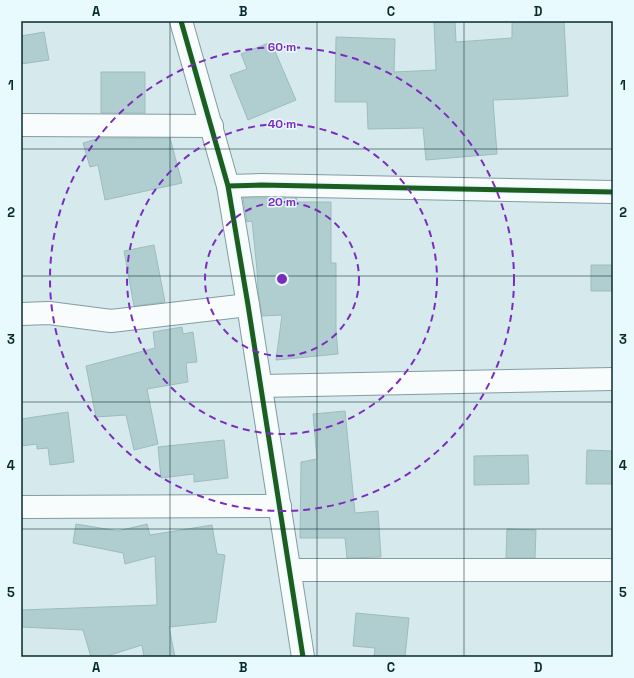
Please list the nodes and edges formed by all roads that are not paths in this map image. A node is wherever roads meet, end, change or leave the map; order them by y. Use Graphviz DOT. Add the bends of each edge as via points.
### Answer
graph roads {
  1 [pos="182,21"];
  2 [pos="21,125"];
  3 [pos="212,126"];
  4 [pos="228,186"];
  5 [pos="613,192"];
  6 [pos="248,305"];
  7 [pos="21,314"];
  8 [pos="613,379"];
  9 [pos="261,386"];
  10 [pos="280,506"];
  11 [pos="21,507"];
  12 [pos="290,570"];
  13 [pos="613,570"];
  14 [pos="303,657"];
  1 -- 3 [label="street"];
  2 -- 3 [label="street"];
  3 -- 4 [label="street"];
  4 -- 5 [label="street"];
  4 -- 6 [label="street"];
  6 -- 7 [label="street" via="111,321 49,313"];
  6 -- 9 [label="street"];
  8 -- 9 [label="street"];
  9 -- 10 [label="street"];
  10 -- 11 [label="street"];
  10 -- 12 [label="street"];
  12 -- 13 [label="street"];
  12 -- 14 [label="street"];
}
